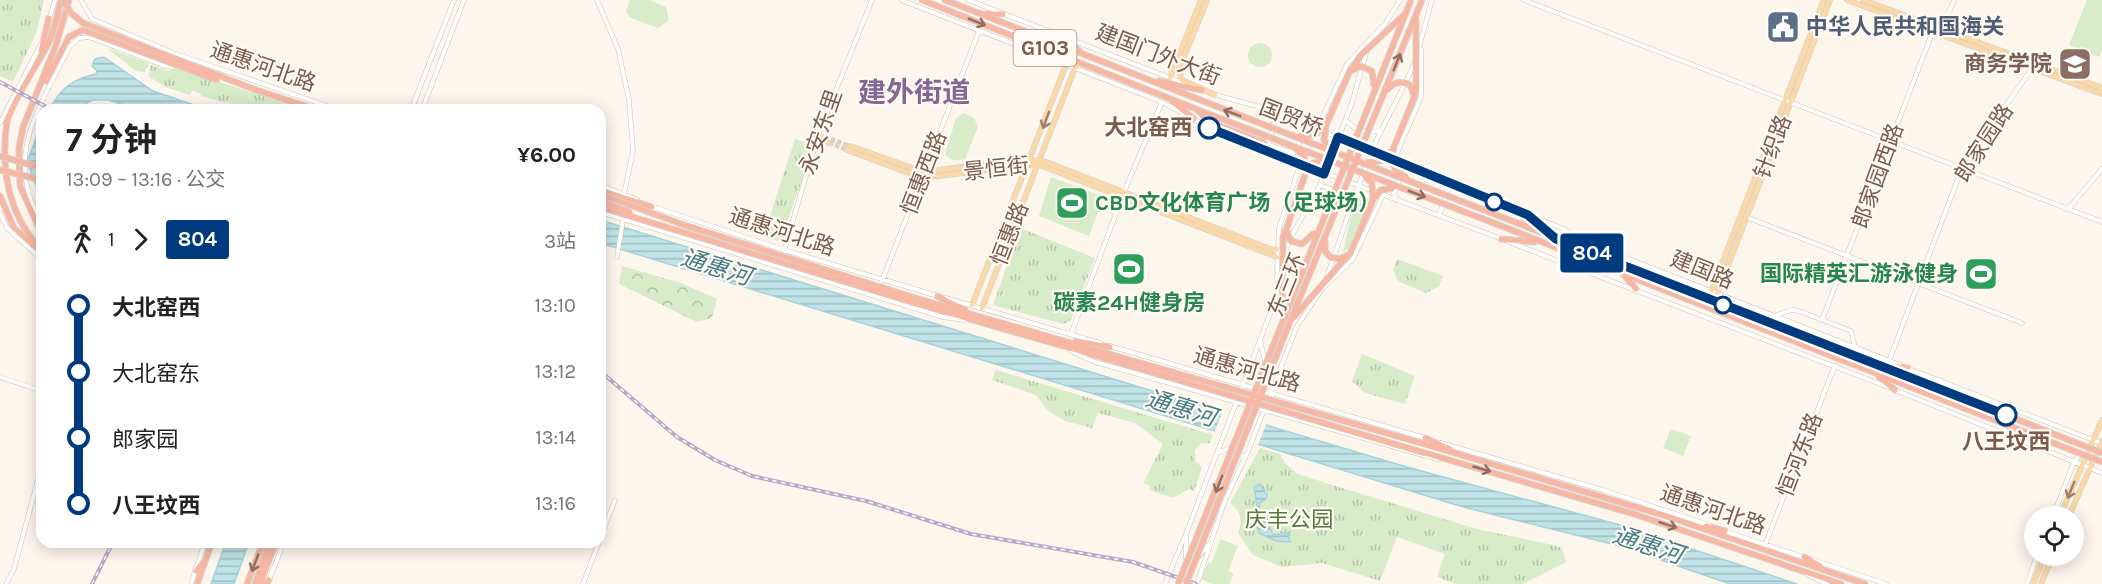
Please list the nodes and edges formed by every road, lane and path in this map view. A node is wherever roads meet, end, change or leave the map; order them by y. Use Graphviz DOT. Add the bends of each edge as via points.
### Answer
graph roads {
  1 [pos="55,0"];
  2 [pos="62,0"];
  3 [pos="70,0"];
  4 [pos="81,0"];
  5 [pos="454,0"];
  6 [pos="464,0"];
  7 [pos="597,0"];
  8 [pos="872,0"];
  9 [pos="901,0"];
  10 [pos="922,0"];
  11 [pos="945,0"];
  12 [pos="968,0"];
  13 [pos="1201,0"];
  14 [pos="1207,0"];
  15 [pos="1400,0"];
  16 [pos="1411,0"];
  17 [pos="1422,0"];
  18 [pos="1432,0"];
  19 [pos="1524,0"];
  20 [pos="1824,0"];
  21 [pos="1830,0"];
  22 [pos="1847,0"];
  23 [pos="1863,0"];
  24 [pos="1954,0"];
  25 [pos="980,14"];
  26 [pos="1003,14"];
  27 [pos="1405,14"];
  28 [pos="1416,15"];
  29 [pos="49,18"];
  30 [pos="1942,29"];
  31 [pos="979,31"];
  32 [pos="1933,31"];
  33 [pos="1018,38"];
  34 [pos="1069,39"];
  35 [pos="1370,39"];
  36 [pos="1421,45"];
  37 [pos="177,54"];
  38 [pos="1081,54"];
  39 [pos="1041,55"];
  40 [pos="1083,63"];
  41 [pos="36,64"];
  42 [pos="1066,65"];
  43 [pos="2034,66"];
  44 [pos="1075,68"];
  45 [pos="1349,73"];
  46 [pos="1062,76"];
  47 [pos="1145,78"];
  48 [pos="1170,78"];
  49 [pos="2102,88"];
  50 [pos="256,90"];
  51 [pos="1202,90"];
  52 [pos="39,93"];
  53 [pos="2102,94"];
  54 [pos="1215,95"];
  55 [pos="1167,97"];
  56 [pos="1372,98"];
  57 [pos="1413,100"];
  58 [pos="1203,101"];
  59 [pos="1788,101"];
  60 [pos="1162,102"];
  61 [pos="1380,102"];
  62 [pos="43,104"];
  63 [pos="299,104"];
  64 [pos="322,104"];
  65 [pos="413,104"];
  66 [pos="424,104"];
  67 [pos="1257,106"];
  68 [pos="1196,108"];
  69 [pos="1057,113"];
  70 [pos="1206,113"];
  71 [pos="36,118"];
  72 [pos="1194,119"];
  73 [pos="1346,119"];
  74 [pos="8,120"];
  75 [pos="1300,122"];
  76 [pos="0,123"];
  77 [pos="1326,125"];
  78 [pos="0,128"];
  79 [pos="1317,129"];
  80 [pos="1381,130"];
  81 [pos="1288,134"];
  82 [pos="818,135"];
  83 [pos="1338,137"];
  84 [pos="830,141"];
  85 [pos="1890,141"];
  86 [pos="1265,143"];
  87 [pos="1249,145"];
  88 [pos="1290,145"];
  89 [pos="1394,147"];
  90 [pos="848,148"];
  91 [pos="1372,151"];
  92 [pos="1338,154"];
  93 [pos="0,156"];
  94 [pos="1394,160"];
  95 [pos="1029,161"];
  96 [pos="1038,162"];
  97 [pos="1334,162"];
  98 [pos="1362,164"];
  99 [pos="1300,165"];
  100 [pos="36,166"];
  101 [pos="1408,166"];
  102 [pos="1962,168"];
  103 [pos="2102,169"];
  104 [pos="0,170"];
  105 [pos="1306,172"];
  106 [pos="1359,172"];
  107 [pos="1324,174"];
  108 [pos="923,175"];
  109 [pos="36,179"];
  110 [pos="1415,184"];
  111 [pos="1450,184"];
  112 [pos="1320,185"];
  113 [pos="606,187"];
  114 [pos="1358,187"];
  115 [pos="1399,188"];
  116 [pos="606,194"];
  117 [pos="606,194"];
  118 [pos="624,194"];
  119 [pos="1123,194"];
  120 [pos="1383,195"];
  121 [pos="0,196"];
  122 [pos="1354,198"];
  123 [pos="1373,200"];
  124 [pos="1396,200"];
  125 [pos="606,203"];
  126 [pos="652,207"];
  127 [pos="1510,208"];
  128 [pos="606,209"];
  129 [pos="2068,209"];
  130 [pos="36,210"];
  131 [pos="606,214"];
  132 [pos="1,215"];
  133 [pos="1528,215"];
  134 [pos="1439,216"];
  135 [pos="1502,217"];
  136 [pos="1746,217"];
  137 [pos="624,220"];
  138 [pos="36,221"];
  139 [pos="1322,222"];
  140 [pos="2102,222"];
  141 [pos="1499,225"];
  142 [pos="646,227"];
  143 [pos="1287,227"];
  144 [pos="686,231"];
  145 [pos="1326,233"];
  146 [pos="1545,235"];
  147 [pos="1501,239"];
  148 [pos="1556,239"];
  149 [pos="1542,242"];
  150 [pos="36,244"];
  151 [pos="36,247"];
  152 [pos="1277,249"];
  153 [pos="784,250"];
  154 [pos="1351,252"];
  155 [pos="36,255"];
  156 [pos="1277,256"];
  157 [pos="617,257"];
  158 [pos="1848,257"];
  159 [pos="778,267"];
  160 [pos="986,272"];
  161 [pos="1623,274"];
  162 [pos="1277,276"];
  163 [pos="882,280"];
  164 [pos="1918,283"];
  165 [pos="1323,288"];
  166 [pos="1636,289"];
  167 [pos="1714,293"];
  168 [pos="987,295"];
  169 [pos="937,296"];
  170 [pos="916,301"];
  171 [pos="972,305"];
  172 [pos="982,308"];
  173 [pos="977,316"];
  174 [pos="1773,316"];
  175 [pos="1282,320"];
  176 [pos="1822,320"];
  177 [pos="980,322"];
  178 [pos="2022,323"];
  179 [pos="1288,324"];
  180 [pos="1071,334"];
  181 [pos="1260,339"];
  182 [pos="1056,341"];
  183 [pos="1110,346"];
  184 [pos="1855,348"];
  185 [pos="1088,350"];
  186 [pos="1889,361"];
  187 [pos="1872,364"];
  188 [pos="1835,366"];
  189 [pos="1908,368"];
  190 [pos="1873,373"];
  191 [pos="0,377"];
  192 [pos="1242,386"];
  193 [pos="36,389"];
  194 [pos="1258,390"];
  195 [pos="1895,390"];
  196 [pos="1271,394"];
  197 [pos="1236,402"];
  198 [pos="1252,406"];
  199 [pos="1265,410"];
  200 [pos="2102,420"];
  201 [pos="1425,438"];
  202 [pos="2094,440"];
  203 [pos="2102,442"];
  204 [pos="1236,448"];
  205 [pos="1217,453"];
  206 [pos="2102,453"];
  207 [pos="1471,458"];
  208 [pos="1244,459"];
  209 [pos="2074,462"];
  210 [pos="2102,462"];
  211 [pos="1460,463"];
  212 [pos="2081,464"];
  213 [pos="2088,467"];
  214 [pos="2102,473"];
  215 [pos="36,487"];
  216 [pos="615,500"];
  217 [pos="2057,506"];
  218 [pos="2064,506"];
  219 [pos="2073,506"];
  220 [pos="1666,516"];
  221 [pos="606,524"];
  222 [pos="1725,531"];
  223 [pos="1186,534"];
  224 [pos="1211,542"];
  225 [pos="1765,544"];
  226 [pos="203,548"];
  227 [pos="210,548"];
  228 [pos="261,548"];
  229 [pos="268,548"];
  230 [pos="274,548"];
  231 [pos="281,548"];
  232 [pos="597,548"];
  233 [pos="1804,557"];
  234 [pos="206,558"];
  235 [pos="1186,560"];
  236 [pos="1193,562"];
  237 [pos="2033,566"];
  238 [pos="2040,566"];
  239 [pos="2048,566"];
  240 [pos="196,571"];
  241 [pos="1800,571"];
  242 [pos="1832,573"];
  243 [pos="265,582"];
  244 [pos="6,584"];
  245 [pos="191,584"];
  246 [pos="197,584"];
  247 [pos="246,584"];
  248 [pos="255,584"];
  249 [pos="583,584"];
  250 [pos="1165,584"];
  251 [pos="1177,584"];
  252 [pos="1186,584"];
  253 [pos="1197,584"];
  254 [pos="1827,584"];
  255 [pos="1841,584"];
  256 [pos="1865,584"];
  257 [pos="1886,584"];
  258 [pos="2027,584"];
  259 [pos="2033,584"];
  260 [pos="2041,584"];
  1 -- 29 [label="street"];
  2 -- 41 [label="highway" via="53,32"];
  2 -- 50 [label="highway, bridge" via="83,23"];
  3 -- 52 [label="highway"];
  4 -- 37 [label="street, 通惠河北路" via="92,19"];
  5 -- 65 [label="street"];
  6 -- 66 [label="street"];
  7 -- 118 [label="street" via="618,49 629,100 633,151"];
  8 -- 82 [label="street, 永安东里"];
  9 -- 31 [label="street, 建国门外大街"];
  10 -- 33 [label="highway, 建国门外大街 / G103, one-way"];
  11 -- 25 [label="highway, 建国门外大街 / G103"];
  12 -- 26 [label="street, 建国门外大街"];
  13 -- 48 [label="main road"];
  14 -- 54 [label="main road" via="1180,75 1182,80"];
  15 -- 35 [label="street"];
  16 -- 27 [label="highway, 东三环, bridge"];
  17 -- 28 [label="highway, 东三环, bridge"];
  18 -- 36 [label="street"];
  19 -- 59 [label="street"];
  20 -- 59 [label="main road, 针织路"];
  21 -- 59 [label="main road, 针织路"];
  22 -- 32 [label="main road"];
  23 -- 30 [label="main road"];
  24 -- 30 [label="street"];
  25 -- 26 [label="highway"];
  25 -- 38 [label="highway, 建国门外大街 / G103"];
  26 -- 34 [label="street, 建国门外大街"];
  27 -- 45 [label="highway, bridge" via="1361,55"];
  27 -- 56 [label="highway, 东三环, bridge"];
  28 -- 57 [label="highway, bridge"];
  61 -- 28 [label="highway, 东三环, one-way, bridge"];
  29 -- 41 [label="highway"];
  29 -- 76 [label="street" via="40,46"];
  30 -- 43 [label="main road"];
  31 -- 39 [label="street, 建国门外大街"];
  31 -- 108 [label="street, 恒惠西路"];
  32 -- 43 [label="main road"];
  32 -- 85 [label="street, 郎家园西路"];
  33 -- 39 [label="highway"];
  33 -- 40 [label="highway, 建国门外大街 / G103"];
  34 -- 38 [label="highway"];
  34 -- 48 [label="street, 建国门外大街"];
  35 -- 73 [label="street"];
  35 -- 79 [label="street" via="1343,70"];
  36 -- 80 [label="street" via="1402,95"];
  36 -- 94 [label="street" via="1421,97"];
  37 -- 62 [label="street" via="172,67 165,66 89,37 79,38 70,46"];
  37 -- 64 [label="street, 通惠河北路"];
  38 -- 47 [label="highway, 建国门外大街 / G103"];
  39 -- 42 [label="street, 建国门外大街"];
  40 -- 44 [label="main road"];
  40 -- 55 [label="highway, 建国门外大街 / G103"];
  41 -- 74 [label="highway"];
  42 -- 44 [label="street, 建国门外大街"];
  42 -- 46 [label="main road, 恒惠路"];
  43 -- 49 [label="main road"];
  43 -- 53 [label="main road"];
  43 -- 102 [label="street, 郎家园路"];
  44 -- 60 [label="street, 建国门外大街"];
  44 -- 69 [label="main road, 恒惠路"];
  45 -- 56 [label="highway, bridge" via="1360,66 1372,71"];
  45 -- 77 [label="highway"];
  46 -- 69 [label="main road" via="1068,82"];
  46 -- 95 [label="main road, 恒惠路, one-way"];
  47 -- 51 [label="highway"];
  47 -- 58 [label="highway, 建国门外大街 / G103"];
  48 -- 51 [label="street, 建国门外大街"];
  50 -- 52 [label="highway, bridge" via="205,76 82,30 69,37"];
  50 -- 63 [label="highway, 通惠河北路"];
  51 -- 54 [label="street, 建国门外大街"];
  52 -- 138 [label="highway" via="23,127 18,158 20,186"];
  54 -- 67 [label="street, 建国门外大街"];
  55 -- 68 [label="highway, 建国门外大街 / G103"];
  55 -- 72 [label="highway"];
  56 -- 139 [label="highway, 东三环, bridge"];
  57 -- 61 [label="highway, bridge" via="1411,86 1399,82 1391,86"];
  57 -- 89 [label="highway"];
  81 -- 58 [label="highway, 国贸桥 / G103, one-way, bridge"];
  59 -- 85 [label="street"];
  59 -- 136 [label="main road, 针织路"];
  59 -- 167 [label="main road, 针织路"];
  60 -- 72 [label="street, 建国门外大街"];
  60 -- 119 [label="street"];
  61 -- 145 [label="highway, 东三环, bridge"];
  67 -- 75 [label="street, 建国门外大街"];
  67 -- 86 [label="street" via="1275,119 1269,142"];
  68 -- 70 [label="highway, 建国门外大街 / G103"];
  68 -- 86 [label="highway" via="1212,123"];
  69 -- 96 [label="main road, 恒惠路"];
  70 -- 88 [label="highway, 国贸桥 / G103, bridge"];
  71 -- 130 [label="street" via="26,139 23,171"];
  72 -- 87 [label="street, 建国门外大街"];
  73 -- 80 [label="street" via="1350,125 1371,133"];
  73 -- 83 [label="street"];
  74 -- 78 [label="highway"];
  74 -- 150 [label="highway" via="2,153 3,187 16,219"];
  75 -- 79 [label="street, 建国门外大街"];
  75 -- 86 [label="street" via="1304,133 1294,153"];
  77 -- 81 [label="highway, bridge" via="1310,137"];
  77 -- 92 [label="highway, bridge" via="1324,140"];
  79 -- 83 [label="street, 建国门外大街"];
  80 -- 91 [label="street"];
  81 -- 92 [label="highway, 国贸桥 / G103, bridge"];
  82 -- 84 [label="main road"];
  82 -- 153 [label="street, 永安东里"];
  83 -- 91 [label="street, 建国门外大街"];
  83 -- 107 [label="street"];
  85 -- 102 [label="street"];
  85 -- 158 [label="street, 郎家园西路"];
  86 -- 87 [label="street"];
  87 -- 99 [label="street, 建国门外大街"];
  88 -- 97 [label="highway, 国贸桥 / G103, bridge"];
  88 -- 105 [label="highway, bridge" via="1304,157"];
  89 -- 98 [label="highway, bridge" via="1384,160"];
  89 -- 110 [label="highway, bridge" via="1391,163 1395,171"];
  90 -- 108 [label="main road, 景恒街"];
  91 -- 94 [label="street, 建国路"];
  91 -- 114 [label="street"];
  92 -- 98 [label="highway, 国贸桥 / G103, bridge"];
  93 -- 100 [label="highway, bridge"];
  94 -- 101 [label="street, 建国路"];
  95 -- 96 [label="main road, 景恒街"];
  95 -- 108 [label="main road, 景恒街"];
  95 -- 160 [label="main road, 恒惠路"];
  96 -- 119 [label="main road, 景恒街"];
  96 -- 168 [label="main road, 恒惠路"];
  97 -- 105 [label="highway, bridge" via="1319,160"];
  97 -- 106 [label="highway, 国贸桥 / G103, bridge"];
  98 -- 110 [label="highway, 国贸桥 / G103, bridge"];
  99 -- 107 [label="street, 建国门外大街"];
  99 -- 152 [label="street" via="1279,228"];
  101 -- 111 [label="street, 建国路"];
  101 -- 124 [label="street" via="1394,193"];
  102 -- 129 [label="street"];
  102 -- 164 [label="street, 郎家园路"];
  103 -- 129 [label="street"];
  104 -- 109 [label="highway, bridge"];
  105 -- 143 [label="highway"];
  106 -- 115 [label="highway, 国贸桥 / G103, bridge"];
  106 -- 123 [label="highway, bridge" via="1372,183"];
  107 -- 112 [label="street"];
  107 -- 114 [label="street, 建国门外大街"];
  108 -- 163 [label="street, 恒惠西路"];
  110 -- 135 [label="highway, 国贸桥 / G103, bridge"];
  111 -- 127 [label="street, 建国路"];
  111 -- 134 [label="street"];
  112 -- 122 [label="street"];
  112 -- 162 [label="street" via="1292,230"];
  113 -- 118 [label="street, 通惠河北路"];
  114 -- 120 [label="street, 建国路"];
  114 -- 122 [label="street"];
  115 -- 123 [label="highway, bridge" via="1381,190"];
  115 -- 141 [label="highway, 国贸桥 / G103, one-way, bridge"];
  116 -- 126 [label="highway"];
  117 -- 170 [label="highway, 通惠河北路, bridge" via="694,228"];
  118 -- 126 [label="street, 通惠河北路"];
  119 -- 152 [label="main road, 景恒街"];
  119 -- 156 [label="main road, 景恒街"];
  119 -- 180 [label="street"];
  120 -- 124 [label="street, 建国路"];
  120 -- 165 [label="street" via="1353,259"];
  121 -- 151 [label="highway" via="21,237"];
  122 -- 165 [label="street"];
  123 -- 154 [label="highway"];
  124 -- 134 [label="street, 建国路"];
  125 -- 144 [label="highway, bridge"];
  126 -- 142 [label="street"];
  126 -- 153 [label="street, 通惠河北路"];
  127 -- 133 [label="street, 建国路"];
  127 -- 146 [label="highway"];
  128 -- 144 [label="highway, 通惠河北路, bridge"];
  129 -- 140 [label="street"];
  131 -- 137 [label="street, 通惠河北路"];
  132 -- 155 [label="street" via="18,240"];
  133 -- 148 [label="highway"];
  133 -- 167 [label="street, 建国路"];
  134 -- 147 [label="street, 建国路"];
  135 -- 146 [label="highway, 建国路 / G103"];
  136 -- 158 [label="street"];
  136 -- 167 [label="main road, 针织路"];
  137 -- 142 [label="street, 通惠河北路"];
  137 -- 157 [label="street"];
  139 -- 143 [label="highway, bridge" via="1302,244 1288,238"];
  139 -- 175 [label="highway, 东三环, bridge"];
  141 -- 149 [label="highway, 建国路 / G103"];
  142 -- 159 [label="street, 通惠河北路"];
  143 -- 175 [label="highway, bridge" via="1283,237"];
  144 -- 170 [label="highway, 通惠河北路, bridge"];
  145 -- 154 [label="highway, bridge" via="1324,246 1330,257 1340,260"];
  145 -- 179 [label="highway, 东三环, bridge"];
  146 -- 148 [label="highway, 建国路 / G103"];
  147 -- 149 [label="highway"];
  147 -- 166 [label="street, 建国路"];
  148 -- 187 [label="highway, 建国路 / G103"];
  149 -- 161 [label="highway, 建国路 / G103"];
  152 -- 156 [label="street"];
  153 -- 159 [label="street, 永安东里"];
  153 -- 163 [label="street, 通惠河北路"];
  154 -- 179 [label="highway, bridge"];
  156 -- 162 [label="street"];
  158 -- 164 [label="street"];
  158 -- 176 [label="street, 郎家园西路"];
  159 -- 177 [label="street, 通惠河北路" via="943,317"];
  160 -- 168 [label="main road" via="979,293"];
  160 -- 171 [label="main road, 恒惠路"];
  161 -- 166 [label="highway"];
  161 -- 190 [label="highway, 建国路 / G103"];
  162 -- 181 [label="street" via="1278,293"];
  163 -- 169 [label="street, 通惠河北路"];
  164 -- 178 [label="street"];
  164 -- 186 [label="street, 郎家园路"];
  165 -- 196 [label="street" via="1297,326"];
  166 -- 188 [label="street, 建国路"];
  167 -- 174 [label="street, 建国路"];
  168 -- 172 [label="main road, 恒惠路"];
  169 -- 171 [label="street, 通惠河北路"];
  169 -- 173 [label="highway"];
  170 -- 173 [label="highway, 通惠河北路"];
  170 -- 177 [label="highway, 通惠河北路"];
  171 -- 172 [label="street, 通惠河北路"];
  172 -- 180 [label="street, 通惠河北路"];
  173 -- 182 [label="highway, 通惠河北路"];
  174 -- 176 [label="street" via="1792,310"];
  174 -- 184 [label="street, 建国路"];
  175 -- 251 [label="highway, 东三环, one-way, bridge"];
  176 -- 184 [label="street" via="1851,331"];
  177 -- 182 [label="highway, 通惠河北路"];
  179 -- 252 [label="highway, 东三环, bridge"];
  180 -- 183 [label="street, 通惠河北路"];
  181 -- 192 [label="street"];
  181 -- 194 [label="street" via="1265,360"];
  182 -- 183 [label="highway"];
  182 -- 185 [label="highway, 通惠河北路"];
  182 -- 197 [label="street, 通惠河北路" via="1092,360"];
  183 -- 192 [label="street, 通惠河北路"];
  184 -- 186 [label="street, 建国路"];
  185 -- 207 [label="highway, 通惠河北路, bridge"];
  185 -- 211 [label="highway, 通惠河北路, bridge"];
  186 -- 189 [label="street, 建国路"];
  187 -- 189 [label="highway"];
  187 -- 206 [label="highway, 建国路 / G103, bridge"];
  188 -- 195 [label="street, 建国路"];
  188 -- 225 [label="street, 恒河东路"];
  189 -- 202 [label="street, 建国路"];
  190 -- 195 [label="highway"];
  190 -- 210 [label="highway, 建国路 / G103, bridge"];
  191 -- 193 [label="street"];
  192 -- 194 [label="street, 通惠河北路"];
  192 -- 197 [label="street"];
  194 -- 196 [label="street, 通惠河北路"];
  194 -- 198 [label="street"];
  195 -- 209 [label="street, 建国路"];
  196 -- 199 [label="street"];
  196 -- 201 [label="street, 通惠河北路"];
  197 -- 198 [label="street, 通惠河北路"];
  197 -- 205 [label="street"];
  198 -- 199 [label="street, 通惠河北路"];
  198 -- 204 [label="street, bridge"];
  199 -- 208 [label="street"];
  199 -- 211 [label="street, 通惠河北路" via="1424,457"];
  200 -- 202 [label="main road"];
  201 -- 207 [label="highway"];
  201 -- 222 [label="street, 通惠河北路" via="1604,490"];
  202 -- 203 [label="street, 建国路"];
  202 -- 209 [label="street"];
  202 -- 212 [label="main road"];
  203 -- 213 [label="main road"];
  204 -- 205 [label="street"];
  204 -- 208 [label="street"];
  205 -- 223 [label="street"];
  207 -- 220 [label="highway, 通惠河北路"];
  208 -- 224 [label="street"];
  209 -- 212 [label="street, 建国路"];
  209 -- 217 [label="street"];
  211 -- 241 [label="highway, 通惠河北路, one-way" via="1634,514"];
  212 -- 213 [label="street, 建国路"];
  212 -- 218 [label="main road, one-way"];
  213 -- 214 [label="street, 建国路"];
  213 -- 219 [label="main road"];
  215 -- 244 [label="street" via="14,569"];
  216 -- 221 [label="street"];
  220 -- 222 [label="highway"];
  220 -- 242 [label="highway, 通惠河北路"];
  222 -- 225 [label="street, 通惠河北路"];
  223 -- 235 [label="street"];
  223 -- 250 [label="street"];
  224 -- 236 [label="street"];
  224 -- 253 [label="street"];
  225 -- 233 [label="street, 通惠河北路"];
  226 -- 240 [label="street"];
  227 -- 234 [label="highway"];
  228 -- 247 [label="highway, one-way"];
  229 -- 248 [label="highway"];
  230 -- 243 [label="highway"];
  231 -- 243 [label="street"];
  232 -- 249 [label="street"];
  233 -- 242 [label="highway"];
  233 -- 257 [label="street, 通惠河北路"];
  234 -- 240 [label="highway"];
  234 -- 246 [label="highway"];
  235 -- 236 [label="street"];
  235 -- 251 [label="street"];
  236 -- 252 [label="street"];
  237 -- 258 [label="street"];
  238 -- 259 [label="main road"];
  239 -- 260 [label="main road"];
  240 -- 245 [label="street"];
  241 -- 254 [label="street, 通惠河北路"];
  241 -- 255 [label="highway, 通惠河北路"];
  242 -- 256 [label="highway, 通惠河北路"];
}
